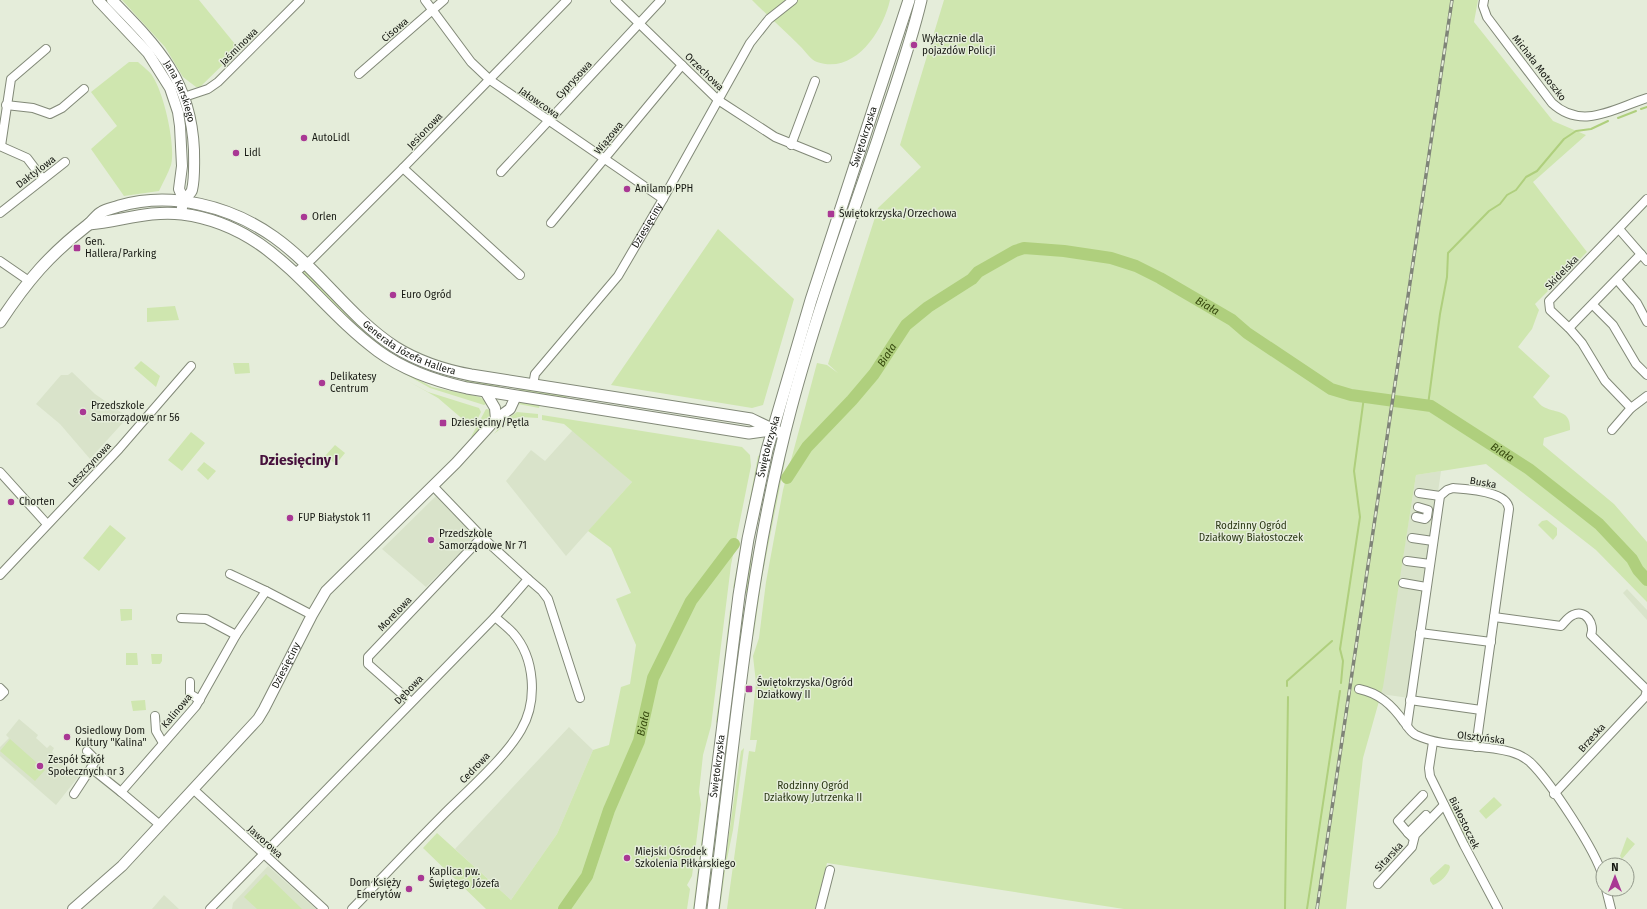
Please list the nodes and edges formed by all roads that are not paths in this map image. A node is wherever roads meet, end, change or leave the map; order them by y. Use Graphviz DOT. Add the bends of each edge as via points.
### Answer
graph roads {
  1 [pos="98,0"];
  2 [pos="112,0"];
  3 [pos="300,0"];
  4 [pos="424,0"];
  5 [pos="444,0"];
  6 [pos="567,0"];
  7 [pos="615,0"];
  8 [pos="661,0"];
  9 [pos="793,0"];
  10 [pos="908,0"];
  11 [pos="921,0"];
  12 [pos="1484,0"];
  13 [pos="433,10"];
  14 [pos="639,24"];
  15 [pos="46,49"];
  16 [pos="682,64"];
  17 [pos="359,74"];
  18 [pos="490,80"];
  19 [pos="816,81"];
  20 [pos="84,89"];
  21 [pos="184,97"];
  22 [pos="1647,98"];
  23 [pos="718,100"];
  24 [pos="6,105"];
  25 [pos="549,122"];
  26 [pos="191,125"];
  27 [pos="180,126"];
  28 [pos="791,144"];
  29 [pos="0,146"];
  30 [pos="827,158"];
  31 [pos="605,159"];
  32 [pos="65,162"];
  33 [pos="403,168"];
  34 [pos="501,172"];
  35 [pos="43,179"];
  36 [pos="664,199"];
  37 [pos="1647,199"];
  38 [pos="184,201"];
  39 [pos="2,208"];
  40 [pos="220,210"];
  41 [pos="181,214"];
  42 [pos="217,222"];
  43 [pos="551,223"];
  44 [pos="89,224"];
  45 [pos="1619,229"];
  46 [pos="1641,254"];
  47 [pos="0,261"];
  48 [pos="1647,261"];
  49 [pos="306,265"];
  50 [pos="295,273"];
  51 [pos="520,275"];
  52 [pos="29,281"];
  53 [pos="1618,281"];
  54 [pos="1593,305"];
  55 [pos="0,322"];
  56 [pos="1647,322"];
  57 [pos="1570,328"];
  58 [pos="396,347"];
  59 [pos="390,359"];
  60 [pos="191,366"];
  61 [pos="1647,375"];
  62 [pos="533,385"];
  63 [pos="485,390"];
  64 [pos="516,396"];
  65 [pos="1647,396"];
  66 [pos="648,403"];
  67 [pos="1631,408"];
  68 [pos="647,416"];
  69 [pos="496,419"];
  70 [pos="772,430"];
  71 [pos="1612,430"];
  72 [pos="785,434"];
  73 [pos="0,472"];
  74 [pos="433,486"];
  75 [pos="1419,493"];
  76 [pos="1440,496"];
  77 [pos="1418,507"];
  78 [pos="1427,516"];
  79 [pos="1437,517"];
  80 [pos="1416,518"];
  81 [pos="47,524"];
  82 [pos="482,537"];
  83 [pos="1412,538"];
  84 [pos="1433,541"];
  85 [pos="1407,561"];
  86 [pos="1430,564"];
  87 [pos="230,574"];
  88 [pos="0,575"];
  89 [pos="528,579"];
  90 [pos="1403,583"];
  91 [pos="1426,587"];
  92 [pos="266,592"];
  93 [pos="739,595"];
  94 [pos="752,597"];
  95 [pos="312,615"];
  96 [pos="495,617"];
  97 [pos="1494,617"];
  98 [pos="181,618"];
  99 [pos="1420,633"];
  100 [pos="236,635"];
  101 [pos="1491,642"];
  102 [pos="190,682"];
  103 [pos="0,688"];
  104 [pos="1359,689"];
  105 [pos="1646,692"];
  106 [pos="0,696"];
  107 [pos="580,698"];
  108 [pos="200,700"];
  109 [pos="1410,700"];
  110 [pos="411,702"];
  111 [pos="1481,710"];
  112 [pos="155,716"];
  113 [pos="1407,726"];
  114 [pos="1433,742"];
  115 [pos="164,743"];
  116 [pos="1476,747"];
  117 [pos="87,751"];
  118 [pos="91,768"];
  119 [pos="193,789"];
  120 [pos="121,792"];
  121 [pos="74,794"];
  122 [pos="1554,794"];
  123 [pos="1423,795"];
  124 [pos="1444,806"];
  125 [pos="1426,815"];
  126 [pos="160,825"];
  127 [pos="1412,839"];
  128 [pos="264,854"];
  129 [pos="1595,857"];
  130 [pos="830,870"];
  131 [pos="1378,884"];
  132 [pos="1608,897"];
  133 [pos="73,909"];
  134 [pos="210,909"];
  135 [pos="324,909"];
  136 [pos="352,909"];
  137 [pos="700,909"];
  138 [pos="713,909"];
  139 [pos="820,909"];
  140 [pos="1498,909"];
  141 [pos="1611,909"];
  1 -- 27 [label="street, Jana Karskiego" via="155,62 170,88"];
  2 -- 21 [label="street, Jana Karskiego" via="162,54 177,77"];
  3 -- 21 [label="street, Jaśminowa" via="218,82 208,89"];
  4 -- 13 [label="street, Jałowcowa"];
  5 -- 13 [label="street, Cisowa"];
  6 -- 18 [label="street, Jesionowa"];
  7 -- 14 [label="street, Orzechowa"];
  8 -- 14 [label="street, Cyprysowa"];
  9 -- 23 [label="street, Dziesięciny" via="760,29"];
  10 -- 70 [label="main road, Świętokrzyska" via="810,300"];
  11 -- 72 [label="main road, Świętokrzyska" via="887,113 803,366"];
  12 -- 22 [label="street, Michała Motoszko" via="1483,6 1487,17 1559,110 1573,115 1588,116 1602,114"];
  13 -- 17 [label="street, Cisowa"];
  13 -- 18 [label="street, Jałowcowa" via="471,62"];
  14 -- 16 [label="street, Orzechowa"];
  14 -- 25 [label="street, Cyprysowa"];
  15 -- 24 [label="street" via="11,79"];
  16 -- 23 [label="street, Orzechowa"];
  16 -- 31 [label="street, Wiązowa"];
  18 -- 25 [label="street, Jałowcowa"];
  18 -- 33 [label="street, Jesionowa"];
  19 -- 28 [label="street"];
  20 -- 24 [label="street" via="62,108 50,114 33,108"];
  21 -- 26 [label="street, Jana Karskiego"];
  23 -- 28 [label="street, Orzechowa" via="775,137"];
  23 -- 36 [label="street, Dziesięciny"];
  24 -- 29 [label="street"];
  25 -- 31 [label="street, Jałowcowa"];
  25 -- 34 [label="street, Cyprysowa"];
  26 -- 27 [label="street"];
  26 -- 38 [label="street, Jana Karskiego" via="195,165 192,191"];
  27 -- 38 [label="street, Jana Karskiego" via="182,166 179,189"];
  28 -- 30 [label="street, Orzechowa"];
  29 -- 35 [label="street" via="27,158"];
  31 -- 36 [label="street, Jałowcowa"];
  31 -- 43 [label="street, Wiązowa"];
  32 -- 35 [label="street, Daktylowa"];
  33 -- 49 [label="street, Jesionowa"];
  33 -- 51 [label="street"];
  35 -- 39 [label="street, Daktylowa"];
  36 -- 62 [label="street, Dziesięciny" via="618,276 535,374"];
  37 -- 45 [label="street, Skidelska"];
  38 -- 40 [label="main road, Generała Józefa Hallera"];
  38 -- 41 [label="street, Jana Karskiego"];
  38 -- 44 [label="main road, Generała Józefa Hallera" via="161,200 127,204 102,212"];
  40 -- 42 [label="main road"];
  40 -- 49 [label="main road, Generała Józefa Hallera" via="248,222 275,238"];
  41 -- 42 [label="main road, Generała Józefa Hallera"];
  41 -- 44 [label="main road, Generała Józefa Hallera" via="144,214"];
  42 -- 50 [label="main road, Generała Józefa Hallera" via="257,242"];
  44 -- 52 [label="main road, Generała Józefa Hallera" via="68,239"];
  45 -- 46 [label="street"];
  45 -- 57 [label="street, Skidelska" via="1549,301 1550,310"];
  46 -- 48 [label="street"];
  46 -- 53 [label="street"];
  47 -- 52 [label="street"];
  49 -- 50 [label="street, Jesionowa"];
  49 -- 58 [label="main road, Generała Józefa Hallera" via="373,330"];
  50 -- 59 [label="main road, Generała Józefa Hallera" via="370,344"];
  52 -- 55 [label="main road, Generała Józefa Hallera"];
  53 -- 54 [label="street"];
  53 -- 56 [label="street" via="1637,303"];
  54 -- 57 [label="street"];
  54 -- 61 [label="street" via="1612,325 1632,358"];
  57 -- 67 [label="street, Skidelska" via="1605,381"];
  58 -- 59 [label="main road"];
  58 -- 62 [label="main road, Generała Józefa Hallera" via="427,364 450,371"];
  59 -- 63 [label="main road, Generała Józefa Hallera" via="433,379"];
  60 -- 81 [label="street, Leszczynowa" via="114,454"];
  62 -- 66 [label="main road, Generała Józefa Hallera"];
  63 -- 64 [label="main road, Generała Józefa Hallera"];
  63 -- 69 [label="street" via="495,408"];
  64 -- 68 [label="main road, Generała Józefa Hallera"];
  64 -- 69 [label="street, Dziesięciny" via="510,409"];
  65 -- 67 [label="street"];
  66 -- 68 [label="main road"];
  66 -- 70 [label="main road, Generała Józefa Hallera" via="751,419"];
  67 -- 71 [label="street"];
  68 -- 70 [label="main road, Generała Józefa Hallera" via="749,432"];
  69 -- 74 [label="street, Dziesięciny"];
  70 -- 72 [label="main road, Generała Józefa Hallera"];
  70 -- 93 [label="main road, Świętokrzyska" via="749,532"];
  72 -- 94 [label="main road, Świętokrzyska" via="766,513"];
  73 -- 81 [label="street"];
  74 -- 82 [label="street"];
  74 -- 95 [label="street, Dziesięciny" via="328,588"];
  75 -- 76 [label="street"];
  76 -- 79 [label="street"];
  76 -- 97 [label="street, Buska" via="1453,488 1497,495 1509,506"];
  77 -- 78 [label="street" via="1428,510"];
  78 -- 79 [label="street"];
  78 -- 80 [label="street" via="1425,519"];
  79 -- 84 [label="street"];
  81 -- 88 [label="street, Leszczynowa"];
  82 -- 89 [label="street"];
  82 -- 110 [label="street, Morelowa" via="368,657 368,664"];
  83 -- 84 [label="street"];
  84 -- 86 [label="street"];
  85 -- 86 [label="street"];
  86 -- 91 [label="street"];
  87 -- 92 [label="street"];
  89 -- 96 [label="street, Dębowa"];
  89 -- 107 [label="street" via="548,599"];
  90 -- 91 [label="street"];
  91 -- 99 [label="street"];
  92 -- 95 [label="street"];
  92 -- 100 [label="street, Kalinowa"];
  93 -- 94 [label="main road"];
  93 -- 137 [label="main road, Świętokrzyska"];
  94 -- 138 [label="main road, Świętokrzyska"];
  95 -- 119 [label="street, Dziesięciny" via="261,714"];
  96 -- 110 [label="street, Dębowa"];
  96 -- 136 [label="street, Cedrowa" via="513,633 522,646 532,677 529,711 522,730 491,767"];
  97 -- 101 [label="street, Buska"];
  97 -- 105 [label="street" via="1562,626 1572,615 1585,616 1592,626 1591,635"];
  98 -- 100 [label="street" via="206,619"];
  99 -- 101 [label="street"];
  99 -- 109 [label="street"];
  100 -- 108 [label="street, Kalinowa"];
  101 -- 111 [label="street, Buska"];
  102 -- 108 [label="street" via="190,694"];
  103 -- 106 [label="street" via="4,692"];
  104 -- 113 [label="street, Olsztyńska" via="1383,698"];
  105 -- 122 [label="street, Brzeska"];
  108 -- 115 [label="street, Kalinowa"];
  109 -- 111 [label="street"];
  109 -- 113 [label="street"];
  110 -- 128 [label="street, Dębowa"];
  111 -- 116 [label="street, Buska"];
  112 -- 115 [label="street" via="156,731"];
  113 -- 114 [label="street, Olsztyńska" via="1414,734"];
  114 -- 116 [label="street, Olsztyńska"];
  114 -- 124 [label="street, Białostoczek" via="1430,774"];
  115 -- 120 [label="street, Kalinowa"];
  116 -- 122 [label="street, Olsztyńska" via="1522,756 1535,768"];
  117 -- 118 [label="street" via="96,760"];
  118 -- 120 [label="street"];
  118 -- 121 [label="street"];
  119 -- 126 [label="street, Dziesięciny"];
  119 -- 128 [label="street, Jaworowa"];
  120 -- 126 [label="street"];
  122 -- 129 [label="street, Olsztyńska"];
  123 -- 127 [label="street" via="1398,821"];
  124 -- 127 [label="street"];
  124 -- 140 [label="street, Białostoczek"];
  125 -- 127 [label="street"];
  126 -- 133 [label="street, Dziesięciny" via="122,866"];
  127 -- 131 [label="street, Sitarska"];
  128 -- 134 [label="street, Dębowa"];
  128 -- 135 [label="street, Jaworowa"];
  130 -- 139 [label="street"];
  132 -- 141 [label="street"];
}
